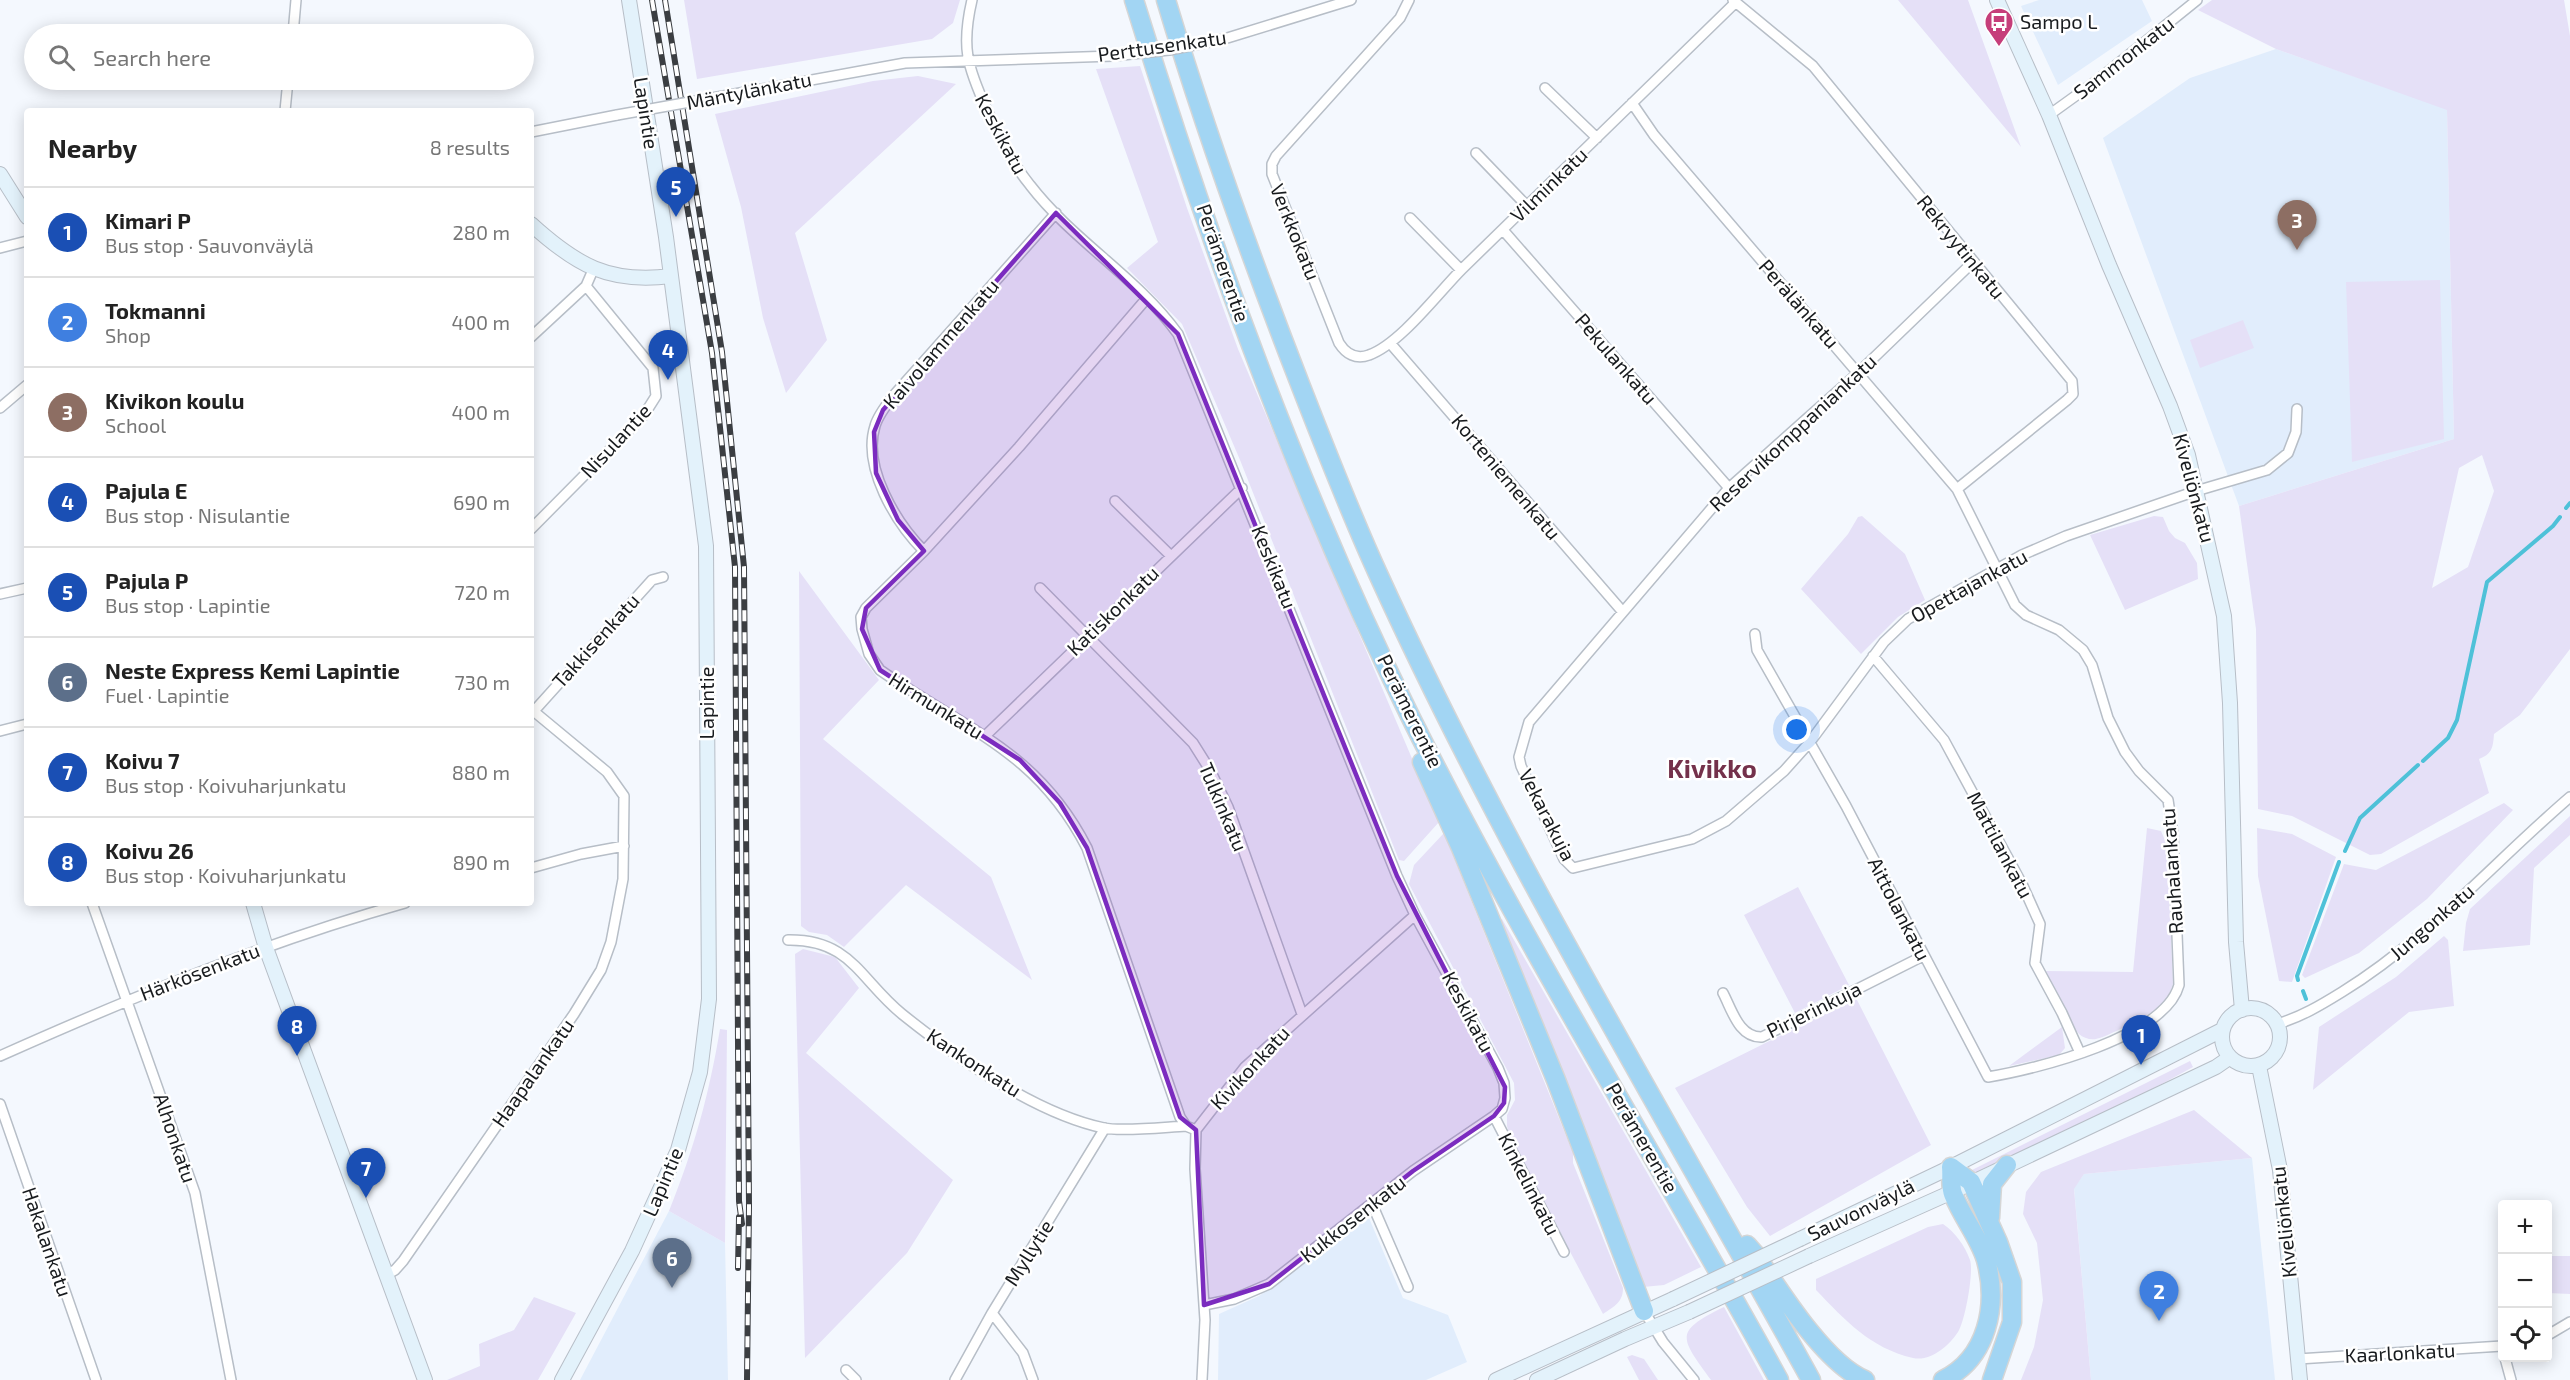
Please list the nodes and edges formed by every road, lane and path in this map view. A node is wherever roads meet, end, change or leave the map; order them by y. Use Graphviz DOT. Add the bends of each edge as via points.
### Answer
graph roads {
  1 [pos="296,0"];
  2 [pos="628,0"];
  3 [pos="972,0"];
  4 [pos="1134,0"];
  5 [pos="1166,0"];
  6 [pos="1351,0"];
  7 [pos="1409,0"];
  8 [pos="1997,0"];
  9 [pos="2197,0"];
  10 [pos="1734,1"];
  11 [pos="294,24"];
  12 [pos="968,61"];
  13 [pos="1545,88"];
  14 [pos="287,90"];
  15 [pos="1632,103"];
  16 [pos="285,108"];
  17 [pos="2049,115"];
  18 [pos="534,131"];
  19 [pos="1597,138"];
  20 [pos="1476,153"];
  21 [pos="0,174"];
  22 [pos="1527,206"];
  23 [pos="24,212"];
  24 [pos="1056,213"];
  25 [pos="1410,218"];
  26 [pos="534,227"];
  27 [pos="1503,230"];
  28 [pos="24,243"];
  29 [pos="0,248"];
  30 [pos="1973,262"];
  31 [pos="593,270"];
  32 [pos="1461,270"];
  33 [pos="671,276"];
  34 [pos="586,286"];
  35 [pos="1147,298"];
  36 [pos="534,335"];
  37 [pos="1390,343"];
  38 [pos="1356,357"];
  39 [pos="1858,373"];
  40 [pos="24,388"];
  41 [pos="0,408"];
  42 [pos="2297,409"];
  43 [pos="1242,488"];
  44 [pos="1729,489"];
  45 [pos="1957,489"];
  46 [pos="2196,491"];
  47 [pos="1115,501"];
  48 [pos="534,527"];
  49 [pos="924,551"];
  50 [pos="1171,556"];
  51 [pos="1997,570"];
  52 [pos="663,577"];
  53 [pos="1040,588"];
  54 [pos="24,589"];
  55 [pos="0,594"];
  56 [pos="1622,611"];
  57 [pos="1755,634"];
  58 [pos="1086,637"];
  59 [pos="1873,656"];
  60 [pos="534,708"];
  61 [pos="534,712"];
  62 [pos="1411,717"];
  63 [pos="1529,722"];
  64 [pos="24,725"];
  65 [pos="0,731"];
  66 [pos="986,736"];
  67 [pos="1810,742"];
  68 [pos="2570,797"];
  69 [pos="624,846"];
  70 [pos="534,867"];
  71 [pos="1578,868"];
  72 [pos="93,906"];
  73 [pos="254,906"];
  74 [pos="395,906"];
  75 [pos="1415,915"];
  76 [pos="788,940"];
  77 [pos="266,948"];
  78 [pos="1923,956"];
  79 [pos="1723,993"];
  80 [pos="126,1000"];
  81 [pos="2242,1010"];
  82 [pos="1302,1014"];
  83 [pos="2277,1024"];
  84 [pos="2222,1030"];
  85 [pos="2080,1053"];
  86 [pos="0,1056"];
  87 [pos="2229,1058"];
  88 [pos="2259,1066"];
  89 [pos="1988,1077"];
  90 [pos="0,1104"];
  91 [pos="1494,1116"];
  92 [pos="1105,1128"];
  93 [pos="1191,1128"];
  94 [pos="2007,1165"];
  95 [pos="1951,1167"];
  96 [pos="1971,1182"];
  97 [pos="1952,1192"];
  98 [pos="1372,1204"];
  99 [pos="1990,1222"];
  100 [pos="1725,1224"];
  101 [pos="1564,1252"];
  102 [pos="386,1275"];
  103 [pos="1408,1287"];
  104 [pos="1204,1305"];
  105 [pos="992,1313"];
  106 [pos="1649,1319"];
  107 [pos="2570,1322"];
  108 [pos="2552,1332"];
  109 [pos="2498,1347"];
  110 [pos="2298,1359"];
  111 [pos="2506,1362"];
  112 [pos="846,1370"];
  113 [pos="96,1380"];
  114 [pos="231,1380"];
  115 [pos="425,1380"];
  116 [pos="562,1380"];
  117 [pos="856,1380"];
  118 [pos="955,1380"];
  119 [pos="1033,1380"];
  120 [pos="1202,1380"];
  121 [pos="1496,1380"];
  122 [pos="1538,1380"];
  123 [pos="1694,1380"];
  124 [pos="1779,1380"];
  125 [pos="1811,1380"];
  126 [pos="1865,1380"];
  127 [pos="1943,1380"];
  128 [pos="1992,1380"];
  129 [pos="2300,1380"];
  130 [pos="2511,1380"];
  1 -- 11 [label="street"];
  2 -- 33 [label="main road, Lapintie"];
  3 -- 12 [label="street, Keskikatu" via="965,33"];
  4 -- 62 [label="highway, Perämerentie" via="1242,321 1320,515"];
  5 -- 100 [label="highway, Perämerentie" via="1257,274 1379,575 1521,863"];
  6 -- 12 [label="street, Perttusenkatu, bridge" via="1224,39 1168,50"];
  7 -- 38 [label="street, Verkkokatu" via="1400,18 1272,164 1272,174 1340,343"];
  8 -- 17 [label="main road, Kiveliönkatu"];
  9 -- 17 [label="street, Sammonkatu"];
  10 -- 15 [label="street, Vilminkatu"];
  10 -- 30 [label="street, Rekryytinkatu" via="1813,66"];
  12 -- 18 [label="street, Mäntylänkatu, bridge" via="905,63"];
  12 -- 24 [label="street, Keskikatu" via="1002,144 1030,186"];
  13 -- 19 [label="street"];
  14 -- 16 [label="street"];
  15 -- 19 [label="street, Vilminkatu"];
  15 -- 39 [label="street, Perälänkatu" via="1654,135"];
  17 -- 46 [label="main road, Kiveliönkatu" via="2170,406"];
  19 -- 22 [label="street, Vilminkatu"];
  20 -- 22 [label="street"];
  21 -- 23 [label="main road"];
  22 -- 27 [label="street, Vilminkatu"];
  24 -- 35 [label="street, Keskikatu"];
  24 -- 49 [label="street, Kaivolammenkatu" via="894,395 874,427 878,480 898,520"];
  25 -- 32 [label="street"];
  26 -- 31 [label="main road" via="556,247"];
  27 -- 32 [label="street, Vilminkatu"];
  27 -- 44 [label="street, Pekulankatu"];
  28 -- 29 [label="street"];
  30 -- 39 [label="street, Reservikomppaniankatu"];
  30 -- 45 [label="street, Rekryytinkatu" via="2074,388 2067,400"];
  31 -- 33 [label="main road" via="632,278"];
  31 -- 34 [label="street"];
  32 -- 37 [label="street, Vilminkatu"];
  33 -- 116 [label="main road, Lapintie" via="706,546 709,999 700,1072 674,1159 632,1251"];
  34 -- 36 [label="street"];
  34 -- 48 [label="street, Nisulantie" via="653,368 656,396 644,415"];
  35 -- 43 [label="street, Keskikatu" via="1178,334"];
  35 -- 49 [label="street, Hirmunkatu"];
  37 -- 38 [label="street, Vilminkatu" via="1372,354"];
  37 -- 56 [label="street, Korteniemenkatu"];
  39 -- 44 [label="street, Reservikomppaniankatu"];
  39 -- 45 [label="street, Perälänkatu"];
  40 -- 41 [label="street"];
  42 -- 46 [label="street, Opettajankatu" via="2293,444 2279,462 2247,478"];
  43 -- 50 [label="street, Katiskonkatu"];
  43 -- 75 [label="street, Keskikatu"];
  44 -- 56 [label="street, Reservikomppaniankatu"];
  45 -- 51 [label="street, Perälänkatu"];
  46 -- 51 [label="street, Opettajankatu" via="2066,536"];
  46 -- 81 [label="main road, Kiveliönkatu" via="2227,644 2234,903"];
  47 -- 50 [label="street"];
  49 -- 66 [label="street, Hirmunkatu" via="863,613 867,647 880,670"];
  50 -- 58 [label="street, Katiskonkatu"];
  51 -- 59 [label="street, Opettajankatu" via="1908,619"];
  51 -- 85 [label="street, Rauhalankatu" via="2019,610 2059,630 2087,656 2108,718 2125,752 2169,802 2179,985 2175,997 2152,1019"];
  52 -- 60 [label="street, Takkisenkatu" via="652,580"];
  53 -- 58 [label="street, Tulkinkatu"];
  54 -- 55 [label="street"];
  56 -- 63 [label="street, Reservikomppaniankatu"];
  57 -- 67 [label="street, Aittolankatu" via="1757,650"];
  58 -- 66 [label="street, Katiskonkatu"];
  58 -- 82 [label="street, Tulkinkatu" via="1193,743 1210,770 1228,807"];
  59 -- 67 [label="street, Opettajankatu"];
  59 -- 85 [label="street, Mattilankatu" via="1944,740 2022,884 2040,924 2035,963"];
  61 -- 69 [label="street, Haapalankatu" via="618,785 625,800"];
  62 -- 106 [label="highway" via="1419,756 1547,1058"];
  62 -- 124 [label="highway, Perämerentie" via="1530,942"];
  63 -- 71 [label="street, Vekarakuja" via="1520,753 1521,766 1564,859"];
  64 -- 65 [label="street"];
  66 -- 93 [label="street, Hirmunkatu" via="1020,760 1049,789 1082,837 1180,1118"];
  67 -- 71 [label="street, Opettajankatu" via="1766,789 1711,831"];
  67 -- 78 [label="street, Aittolankatu"];
  68 -- 83 [label="street, Jungonkatu" via="2394,957 2313,1010"];
  69 -- 70 [label="street"];
  69 -- 102 [label="street, Haapalankatu" via="622,891 601,970 570,1021 403,1261"];
  72 -- 80 [label="street, Alhonkatu"];
  73 -- 77 [label="main road"];
  74 -- 77 [label="street, Härkösenkatu"];
  75 -- 82 [label="street, Kivikonkatu"];
  75 -- 91 [label="street, Keskikatu" via="1504,1083 1504,1103"];
  76 -- 92 [label="street, Kankonkatu" via="813,941 831,947 899,1012 961,1058 1040,1104"];
  77 -- 80 [label="street, Härkösenkatu"];
  77 -- 102 [label="main road"];
  78 -- 79 [label="street, Pirjerinkuja" via="1761,1037 1745,1033"];
  78 -- 89 [label="street, Aittolankatu"];
  80 -- 86 [label="street, Härkösenkatu"];
  80 -- 114 [label="street, Alhonkatu" via="196,1197"];
  81 -- 83 [label="main road" via="2259,1009"];
  81 -- 84 [label="main road" via="2231,1015"];
  82 -- 93 [label="street, Kivikonkatu" via="1245,1067"];
  83 -- 88 [label="main road" via="2278,1049"];
  84 -- 87 [label="main road" via="2221,1040"];
  84 -- 95 [label="main road, Sauvonväylä"];
  85 -- 89 [label="street, Rauhalankatu" via="2041,1067"];
  87 -- 88 [label="main road" via="2243,1066"];
  87 -- 94 [label="main road, Sauvonväylä"];
  88 -- 110 [label="main road, Kiveliönkatu" via="2280,1170"];
  90 -- 113 [label="street, Hakalankatu"];
  91 -- 98 [label="street, Kukkosenkatu"];
  91 -- 101 [label="street, Kinkelinkatu"];
  92 -- 93 [label="street, Kankonkatu"];
  92 -- 105 [label="street, Myllytie"];
  93 -- 104 [label="street"];
  94 -- 96 [label="main road, Sauvonväylä"];
  94 -- 99 [label="highway" via="1992,1184"];
  95 -- 96 [label="highway"];
  95 -- 97 [label="highway"];
  95 -- 106 [label="main road, Sauvonväylä, bridge" via="1673,1299"];
  96 -- 97 [label="main road, Sauvonväylä"];
  96 -- 99 [label="highway"];
  97 -- 106 [label="main road, Sauvonväylä, bridge" via="1689,1312"];
  97 -- 127 [label="highway" via="1985,1260 1991,1300 1980,1345 1961,1369"];
  98 -- 103 [label="street"];
  98 -- 104 [label="street, Kukkosenkatu" via="1269,1284 1234,1299"];
  99 -- 128 [label="highway" via="2007,1263 2014,1295 2008,1335"];
  100 -- 125 [label="highway, Perämerentie"];
  100 -- 126 [label="highway" via="1755,1254 1813,1335 1843,1367"];
  102 -- 115 [label="main road"];
  104 -- 120 [label="street"];
  105 -- 118 [label="street, Myllytie"];
  105 -- 119 [label="street" via="1023,1353"];
  106 -- 121 [label="main road, Sauvonväylä"];
  106 -- 122 [label="main road, Sauvonväylä"];
  106 -- 123 [label="street"];
  107 -- 108 [label="street"];
  109 -- 110 [label="street, Kaarlonkatu"];
  110 -- 129 [label="main road, Kiveliönkatu"];
  111 -- 130 [label="street"];
  112 -- 117 [label="street"];
}
